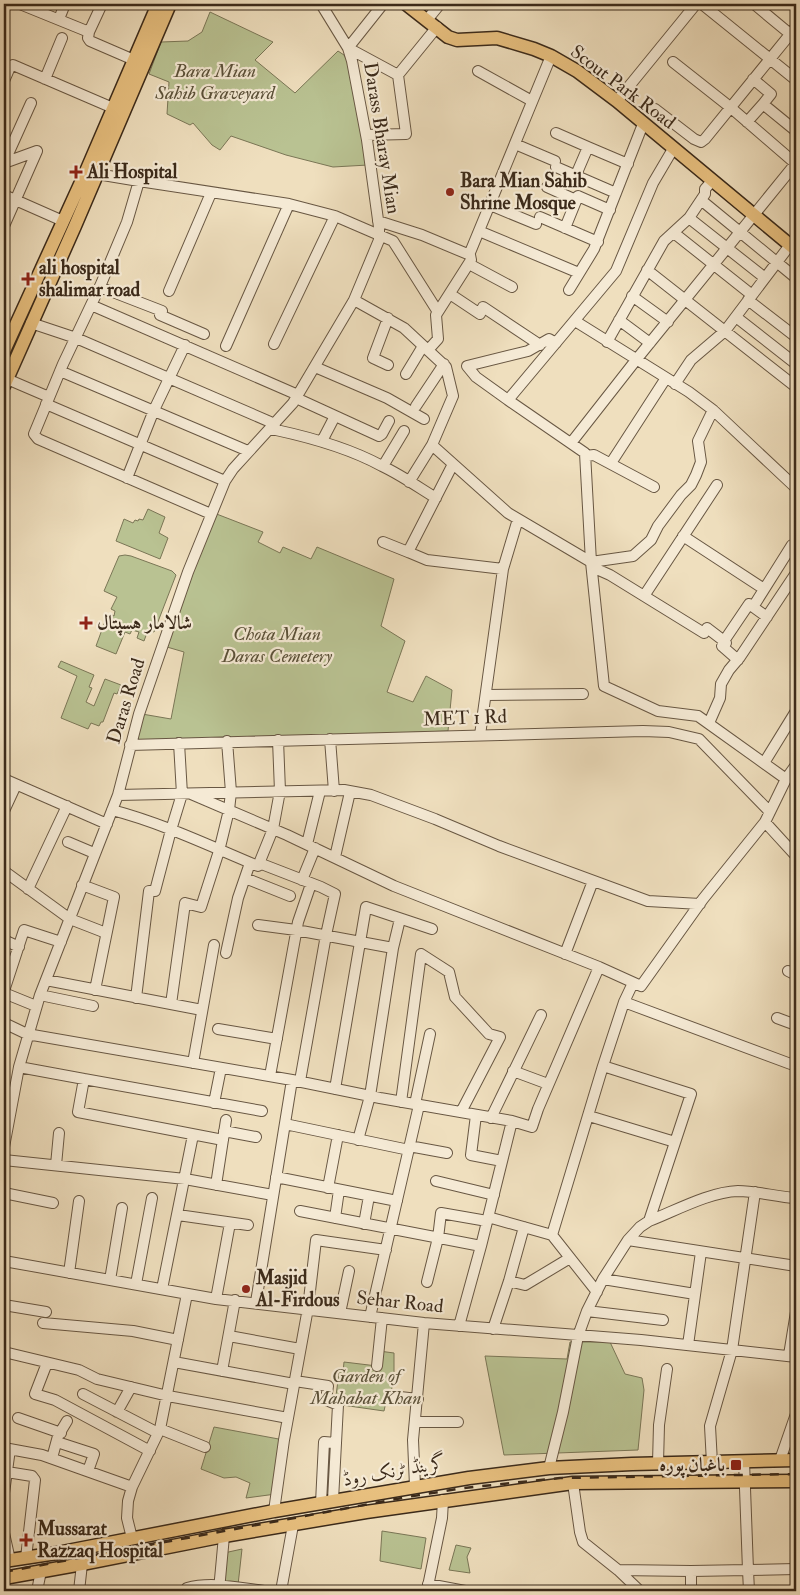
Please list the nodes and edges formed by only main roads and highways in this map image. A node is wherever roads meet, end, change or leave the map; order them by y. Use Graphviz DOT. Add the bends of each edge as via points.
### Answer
graph roads {
  1 [pos="158,4"];
  2 [pos="170,4"];
  3 [pos="406,4"];
  4 [pos="92,171"];
  5 [pos="793,248"];
  6 [pos="4,351"];
  7 [pos="5,383"];
  8 [pos="796,1460"];
  9 [pos="796,1481"];
  10 [pos="7,1560"];
  11 [pos="4,1578"];
  1 -- 4 [label="main road" via="113,108"];
  2 -- 4 [label="main road"];
  3 -- 5 [label="main road, Scout Park Road" via="457,40 498,38 551,56 577,72 617,101"];
  4 -- 6 [label="main road" via="63,221"];
  4 -- 7 [label="main road"];
  8 -- 10 [label="main road, گرینڈ ٹرنک روڈ" via="549,1468 415,1486"];
  9 -- 11 [label="main road, گرینڈ ٹرنک روڈ" via="573,1483 443,1500 224,1536"];
}
